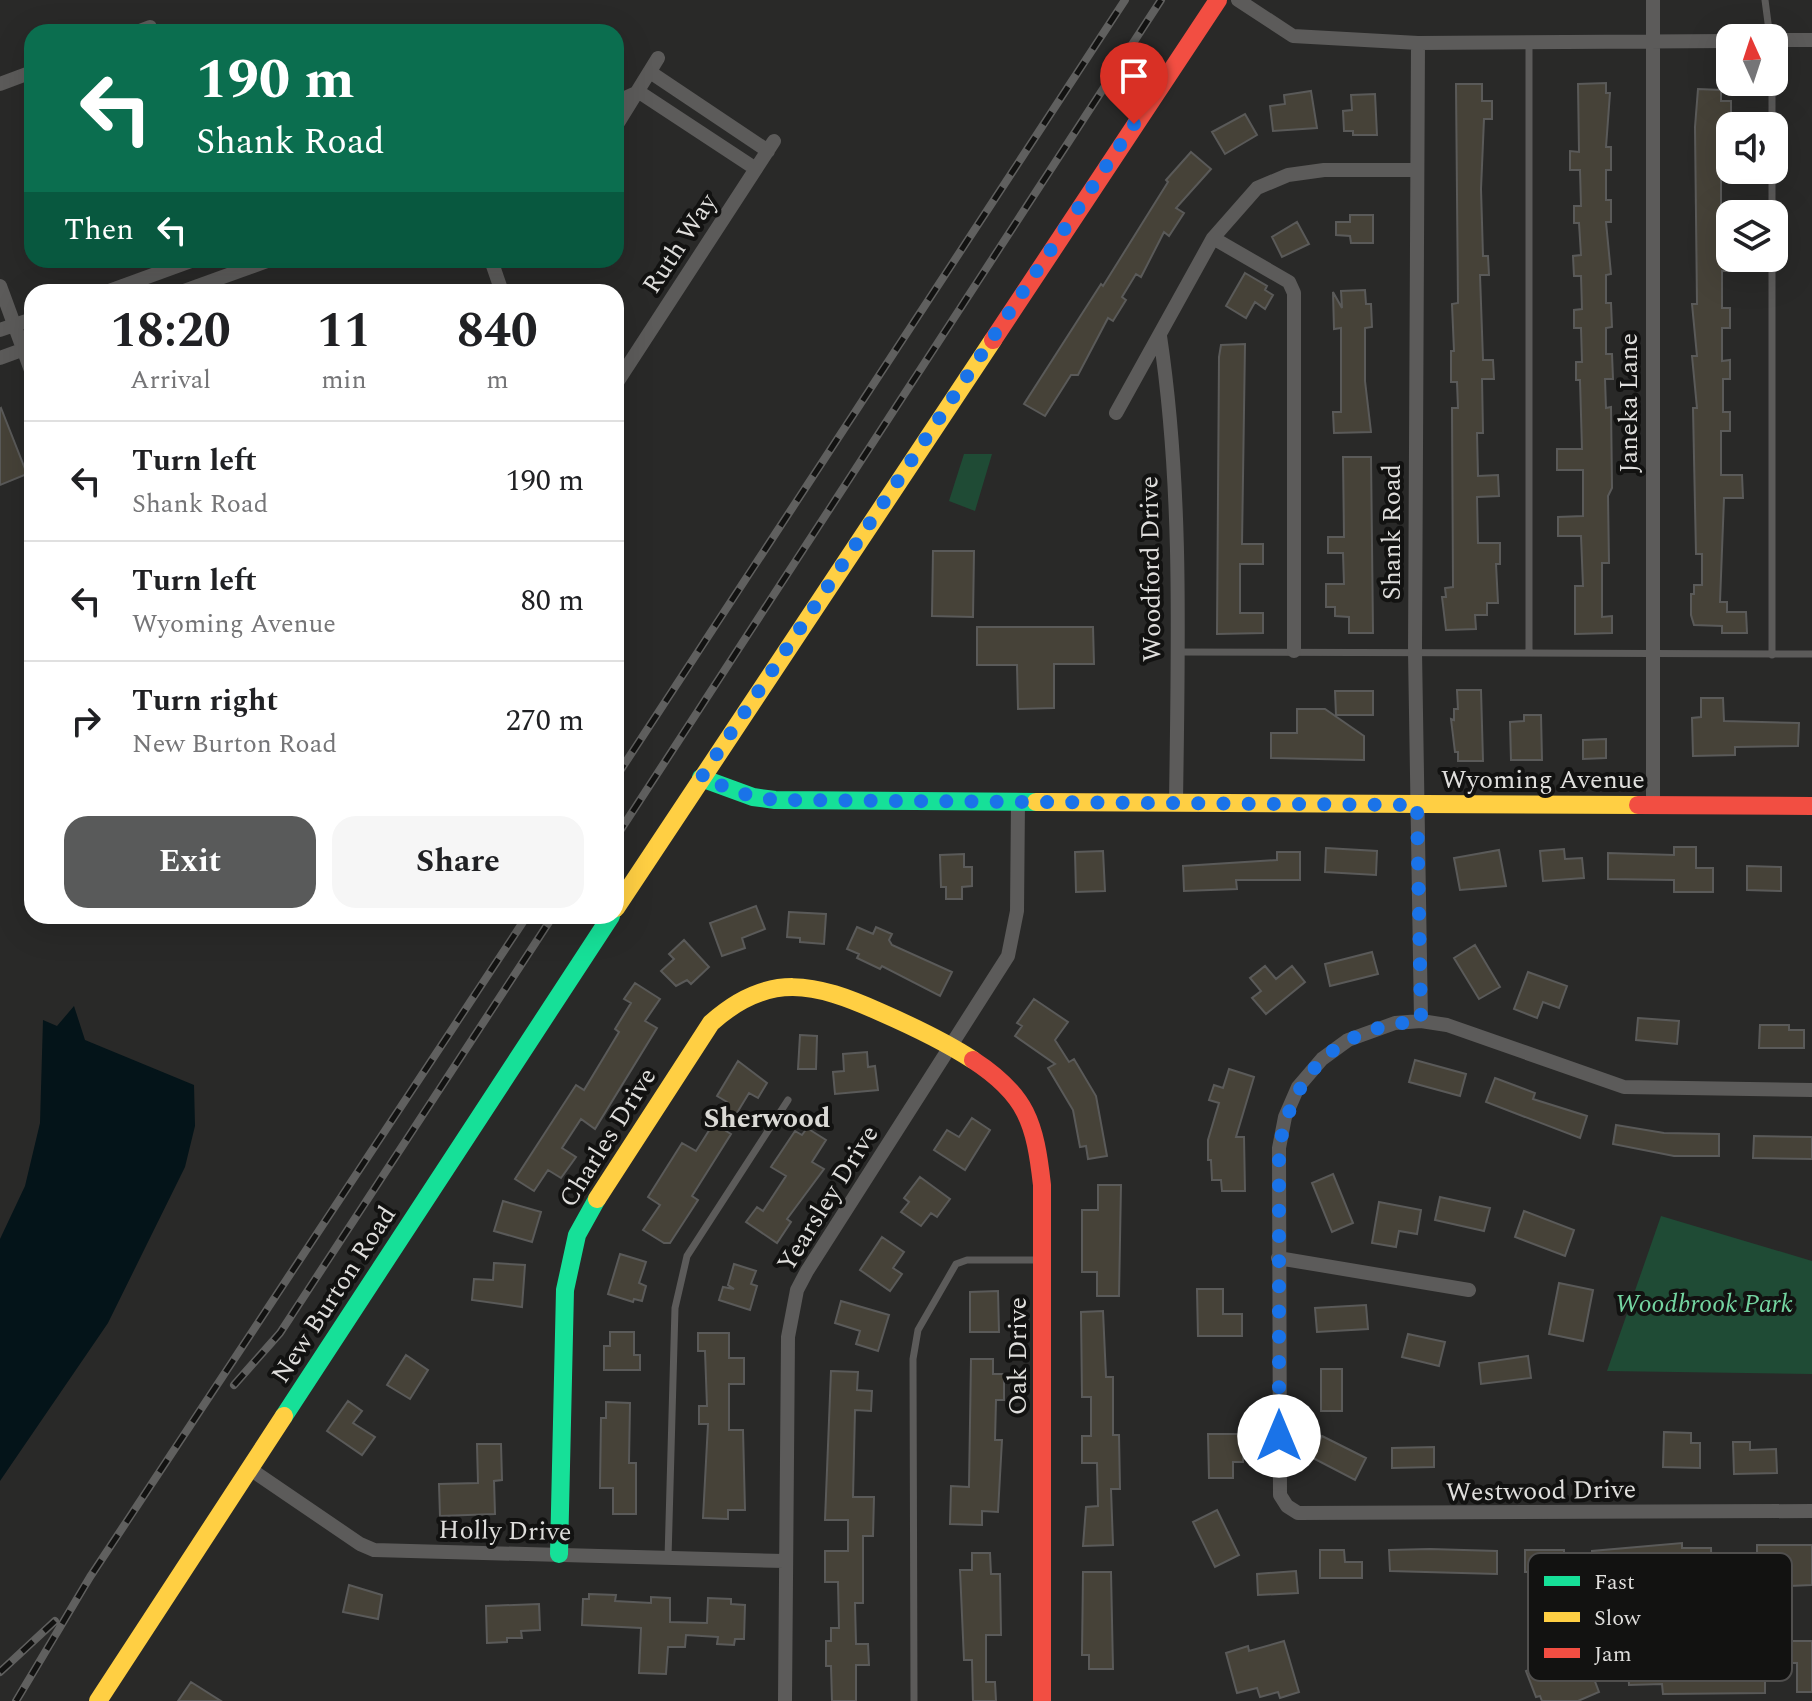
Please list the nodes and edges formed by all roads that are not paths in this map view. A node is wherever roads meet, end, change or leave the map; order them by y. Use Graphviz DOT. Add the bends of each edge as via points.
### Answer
graph roads {
  1 [pos="1218,0"];
  2 [pos="1238,0"];
  3 [pos="1653,0"];
  4 [pos="1765,0"];
  5 [pos="1769,24"];
  6 [pos="1788,39"];
  7 [pos="1812,40"];
  8 [pos="1716,41"];
  9 [pos="1418,43"];
  10 [pos="1529,43"];
  11 [pos="1653,43"];
  12 [pos="658,58"];
  13 [pos="650,72"];
  14 [pos="24,75"];
  15 [pos="0,84"];
  16 [pos="639,92"];
  17 [pos="624,99"];
  18 [pos="624,114"];
  19 [pos="756,169"];
  20 [pos="1417,170"];
  21 [pos="1213,238"];
  22 [pos="172,268"];
  23 [pos="248,268"];
  24 [pos="1772,272"];
  25 [pos="128,284"];
  26 [pos="203,284"];
  27 [pos="0,286"];
  28 [pos="7,328"];
  29 [pos="1160,336"];
  30 [pos="24,344"];
  31 [pos="24,349"];
  32 [pos="0,358"];
  33 [pos="624,372"];
  34 [pos="1116,413"];
  35 [pos="1294,651"];
  36 [pos="1415,651"];
  37 [pos="1177,652"];
  38 [pos="1529,653"];
  39 [pos="1812,654"];
  40 [pos="1650,655"];
  41 [pos="1772,655"];
  42 [pos="701,778"];
  43 [pos="1018,801"];
  44 [pos="1176,803"];
  45 [pos="1417,805"];
  46 [pos="1653,806"];
  47 [pos="1812,806"];
  48 [pos="624,896"];
  49 [pos="606,924"];
  50 [pos="1421,1021"];
  51 [pos="953,1048"];
  52 [pos="1812,1090"];
  53 [pos="788,1100"];
  54 [pos="1278,1258"];
  55 [pos="1043,1260"];
  56 [pos="1469,1290"];
  57 [pos="250,1469"];
  58 [pos="1812,1511"];
  59 [pos="559,1554"];
  60 [pos="668,1558"];
  61 [pos="784,1561"];
  62 [pos="98,1701"];
  63 [pos="785,1701"];
  64 [pos="914,1701"];
  65 [pos="1042,1701"];
  1 -- 42 [label="street"];
  2 -- 9 [label="street" via="1293,36"];
  3 -- 11 [label="street, Janeka Lane"];
  4 -- 5 [label="lane"];
  6 -- 7 [label="street"];
  8 -- 11 [label="street"];
  9 -- 10 [label="street"];
  9 -- 20 [label="street, Shank Road"];
  10 -- 11 [label="street"];
  10 -- 38 [label="lane"];
  11 -- 40 [label="street, Janeka Lane"];
  12 -- 13 [label="street"];
  13 -- 16 [label="street"];
  13 -- 19 [label="street, Ruth Way" via="771,146"];
  14 -- 15 [label="street"];
  16 -- 17 [label="street"];
  16 -- 18 [label="street"];
  16 -- 19 [label="street"];
  19 -- 33 [label="street, Ruth Way"];
  20 -- 21 [label="street" via="1288,175 1257,188"];
  20 -- 36 [label="street, Shank Road"];
  21 -- 29 [label="street"];
  21 -- 35 [label="street" via="1289,282 1294,293"];
  22 -- 25 [label="street"];
  23 -- 26 [label="street"];
  24 -- 41 [label="lane"];
  27 -- 28 [label="street"];
  28 -- 30 [label="street"];
  29 -- 34 [label="street"];
  29 -- 37 [label="street, Woodford Drive" via="1170,402"];
  31 -- 32 [label="street"];
  35 -- 36 [label="lane"];
  35 -- 37 [label="lane"];
  36 -- 38 [label="lane"];
  36 -- 45 [label="street, Shank Road"];
  37 -- 44 [label="street, Woodford Drive"];
  38 -- 40 [label="lane"];
  39 -- 41 [label="lane"];
  40 -- 41 [label="lane"];
  40 -- 46 [label="street, Janeka Lane"];
  42 -- 43 [label="street, Wyoming Avenue" via="775,800"];
  42 -- 48 [label="street"];
  43 -- 44 [label="street, Wyoming Avenue"];
  43 -- 51 [label="street, Yearsley Drive" via="1015,934 997,978"];
  44 -- 45 [label="street, Wyoming Avenue"];
  45 -- 46 [label="street, Wyoming Avenue"];
  45 -- 50 [label="street, Shank Road"];
  46 -- 47 [label="street, Wyoming Avenue"];
  49 -- 57 [label="street, New Burton Road"];
  50 -- 52 [label="street" via="1447,1025 1624,1087"];
  50 -- 54 [label="street" via="1395,1023 1348,1040 1298,1087 1279,1148"];
  51 -- 55 [label="street, Oak Drive" via="994,1073 1026,1108 1039,1163"];
  51 -- 59 [label="street, Charles Drive" via="817,987 798,985 749,993 711,1023 605,1183 577,1235 565,1290"];
  51 -- 61 [label="street, Yearsley Drive" via="797,1290 786,1371"];
  53 -- 60 [label="lane" via="687,1256 675,1308"];
  54 -- 56 [label="street"];
  54 -- 58 [label="street, Westwood Drive" via="1280,1495 1298,1513"];
  55 -- 64 [label="lane" via="956,1264 918,1330 913,1359"];
  55 -- 65 [label="street, Oak Drive"];
  57 -- 59 [label="street, Holly Drive" via="374,1550"];
  57 -- 62 [label="street, New Burton Road"];
  59 -- 60 [label="street, Holly Drive"];
  60 -- 61 [label="street, Holly Drive"];
  61 -- 63 [label="street, Yearsley Drive"];
}
